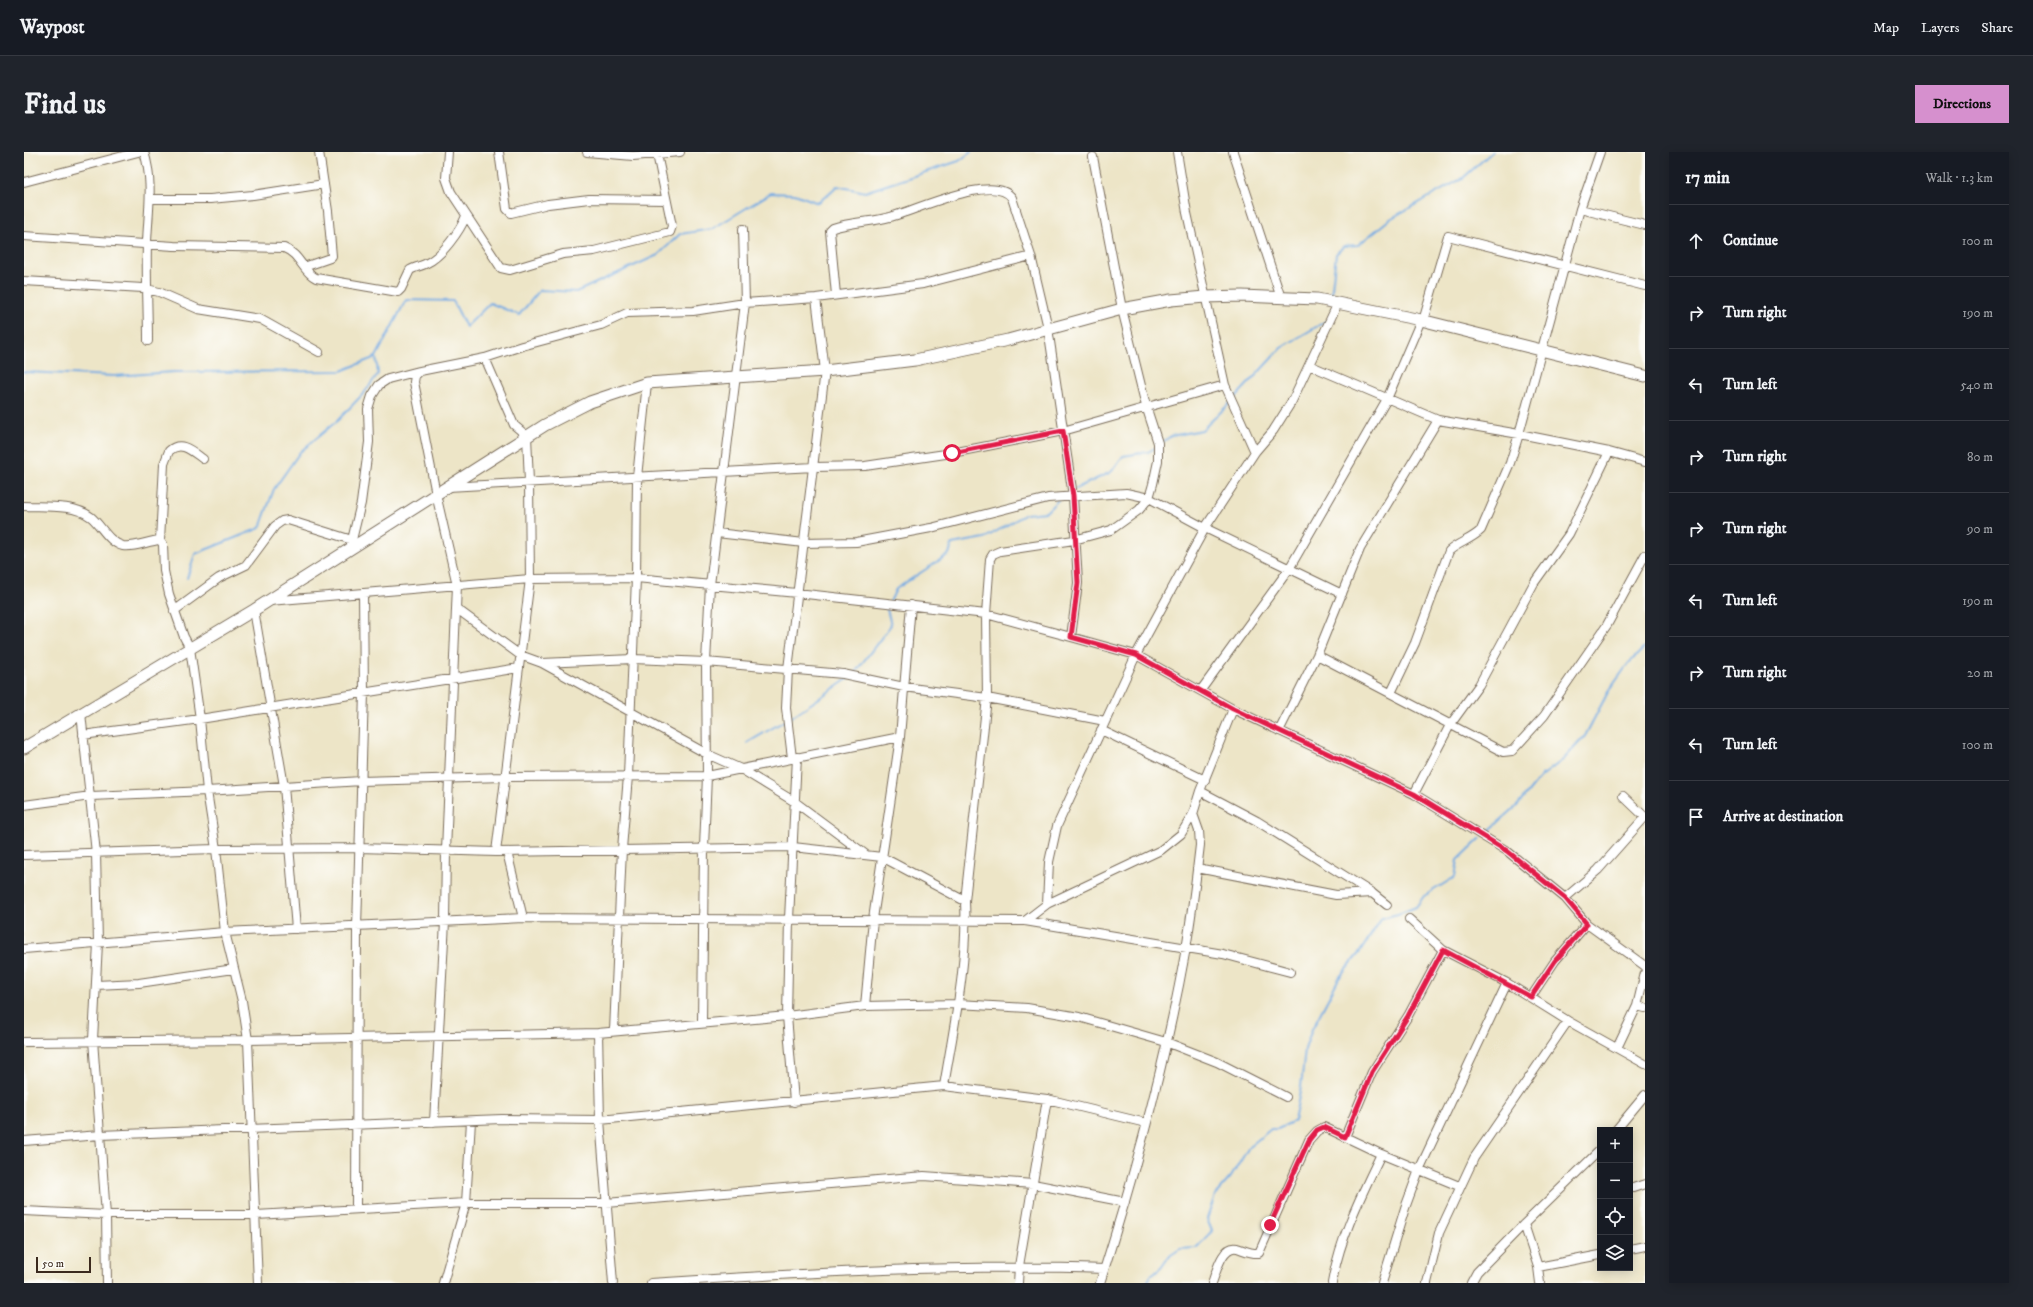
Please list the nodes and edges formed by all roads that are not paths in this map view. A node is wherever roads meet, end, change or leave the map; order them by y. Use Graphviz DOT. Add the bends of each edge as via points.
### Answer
graph roads {
  1 [pos="138,152"];
  2 [pos="144,152"];
  3 [pos="319,152"];
  4 [pos="448,152"];
  5 [pos="499,152"];
  6 [pos="587,152"];
  7 [pos="680,152"];
  8 [pos="1178,152"];
  9 [pos="1233,152"];
  10 [pos="1600,152"];
  11 [pos="657,154"];
  12 [pos="1093,157"];
  13 [pos="24,182"];
  14 [pos="324,184"];
  15 [pos="150,199"];
  16 [pos="666,200"];
  17 [pos="1580,209"];
  18 [pos="466,216"];
  19 [pos="1645,226"];
  20 [pos="743,229"];
  21 [pos="24,236"];
  22 [pos="147,244"];
  23 [pos="1031,256"];
  24 [pos="1566,265"];
  25 [pos="304,267"];
  26 [pos="24,281"];
  27 [pos="1645,286"];
  28 [pos="148,289"];
  29 [pos="836,295"];
  30 [pos="1205,297"];
  31 [pos="816,298"];
  32 [pos="1281,298"];
  33 [pos="1338,303"];
  34 [pos="745,304"];
  35 [pos="1122,309"];
  36 [pos="1422,320"];
  37 [pos="1048,328"];
  38 [pos="148,341"];
  39 [pos="1542,350"];
  40 [pos="319,352"];
  41 [pos="485,358"];
  42 [pos="1309,365"];
  43 [pos="420,371"];
  44 [pos="825,371"];
  45 [pos="737,376"];
  46 [pos="1645,376"];
  47 [pos="647,383"];
  48 [pos="1225,385"];
  49 [pos="1387,399"];
  50 [pos="1146,406"];
  51 [pos="1438,420"];
  52 [pos="1063,431"];
  53 [pos="1519,434"];
  54 [pos="527,436"];
  55 [pos="1254,452"];
  56 [pos="1609,452"];
  57 [pos="203,459"];
  58 [pos="1645,462"];
  59 [pos="814,467"];
  60 [pos="724,473"];
  61 [pos="637,477"];
  62 [pos="530,482"];
  63 [pos="447,487"];
  64 [pos="436,494"];
  65 [pos="1073,496"];
  66 [pos="1149,498"];
  67 [pos="24,506"];
  68 [pos="1205,528"];
  69 [pos="716,534"];
  70 [pos="160,540"];
  71 [pos="1074,540"];
  72 [pos="804,543"];
  73 [pos="351,544"];
  74 [pos="1645,555"];
  75 [pos="1289,569"];
  76 [pos="636,578"];
  77 [pos="530,579"];
  78 [pos="457,585"];
  79 [pos="710,585"];
  80 [pos="363,593"];
  81 [pos="797,593"];
  82 [pos="1342,594"];
  83 [pos="269,601"];
  84 [pos="911,605"];
  85 [pos="457,609"];
  86 [pos="254,610"];
  87 [pos="174,611"];
  88 [pos="986,614"];
  89 [pos="1071,637"];
  90 [pos="190,648"];
  91 [pos="520,655"];
  92 [pos="1136,655"];
  93 [pos="1317,655"];
  94 [pos="633,659"];
  95 [pos="706,662"];
  96 [pos="542,663"];
  97 [pos="518,668"];
  98 [pos="788,669"];
  99 [pos="454,678"];
  100 [pos="904,687"];
  101 [pos="1202,690"];
  102 [pos="364,693"];
  103 [pos="1391,693"];
  104 [pos="987,698"];
  105 [pos="272,707"];
  106 [pos="1233,709"];
  107 [pos="631,712"];
  108 [pos="81,713"];
  109 [pos="200,719"];
  110 [pos="1106,721"];
  111 [pos="1450,725"];
  112 [pos="1102,730"];
  113 [pos="1279,730"];
  114 [pos="83,735"];
  115 [pos="900,737"];
  116 [pos="24,748"];
  117 [pos="707,754"];
  118 [pos="795,758"];
  119 [pos="741,769"];
  120 [pos="628,776"];
  121 [pos="707,776"];
  122 [pos="504,777"];
  123 [pos="449,778"];
  124 [pos="1205,780"];
  125 [pos="361,781"];
  126 [pos="284,786"];
  127 [pos="207,791"];
  128 [pos="1200,791"];
  129 [pos="1414,794"];
  130 [pos="91,796"];
  131 [pos="1623,796"];
  132 [pos="795,802"];
  133 [pos="24,805"];
  134 [pos="1193,814"];
  135 [pos="1645,817"];
  136 [pos="793,847"];
  137 [pos="359,848"];
  138 [pos="704,848"];
  139 [pos="216,849"];
  140 [pos="289,849"];
  141 [pos="622,849"];
  142 [pos="446,851"];
  143 [pos="496,852"];
  144 [pos="507,852"];
  145 [pos="96,853"];
  146 [pos="24,855"];
  147 [pos="866,855"];
  148 [pos="882,857"];
  149 [pos="1197,868"];
  150 [pos="1372,893"];
  151 [pos="1565,898"];
  152 [pos="965,901"];
  153 [pos="1047,904"];
  154 [pos="1387,905"];
  155 [pos="523,918"];
  156 [pos="703,918"];
  157 [pos="789,919"];
  158 [pos="873,919"];
  159 [pos="1409,919"];
  160 [pos="619,920"];
  161 [pos="966,920"];
  162 [pos="1025,921"];
  163 [pos="445,922"];
  164 [pos="1587,924"];
  165 [pos="357,927"];
  166 [pos="296,930"];
  167 [pos="225,932"];
  168 [pos="98,943"];
  169 [pos="1186,947"];
  170 [pos="24,949"];
  171 [pos="1443,950"];
  172 [pos="1645,966"];
  173 [pos="234,969"];
  174 [pos="1290,972"];
  175 [pos="1645,973"];
  176 [pos="1507,983"];
  177 [pos="96,985"];
  178 [pos="1531,997"];
  179 [pos="958,1004"];
  180 [pos="865,1006"];
  181 [pos="1641,1007"];
  182 [pos="788,1016"];
  183 [pos="1568,1021"];
  184 [pos="702,1023"];
  185 [pos="614,1031"];
  186 [pos="598,1033"];
  187 [pos="440,1037"];
  188 [pos="356,1038"];
  189 [pos="93,1040"];
  190 [pos="248,1040"];
  191 [pos="24,1042"];
  192 [pos="1166,1042"];
  193 [pos="1617,1048"];
  194 [pos="1645,1064"];
  195 [pos="944,1086"];
  196 [pos="1645,1095"];
  197 [pos="1286,1097"];
  198 [pos="1047,1099"];
  199 [pos="794,1102"];
  200 [pos="600,1120"];
  201 [pos="471,1121"];
  202 [pos="434,1122"];
  203 [pos="1146,1123"];
  204 [pos="355,1126"];
  205 [pos="1618,1127"];
  206 [pos="251,1130"];
  207 [pos="100,1135"];
  208 [pos="1345,1137"];
  209 [pos="24,1141"];
  210 [pos="1597,1153"];
  211 [pos="1381,1154"];
  212 [pos="1418,1170"];
  213 [pos="1033,1184"];
  214 [pos="1645,1184"];
  215 [pos="1459,1186"];
  216 [pos="1633,1188"];
  217 [pos="1126,1202"];
  218 [pos="466,1203"];
  219 [pos="606,1203"];
  220 [pos="356,1209"];
  221 [pos="24,1211"];
  222 [pos="106,1215"];
  223 [pos="256,1215"];
  224 [pos="1524,1224"];
  225 [pos="1645,1246"];
  226 [pos="1633,1248"];
  227 [pos="1597,1256"];
  228 [pos="1019,1266"];
  229 [pos="1538,1267"];
  230 [pos="1104,1269"];
  231 [pos="106,1283"];
  232 [pos="258,1283"];
  233 [pos="443,1283"];
  234 [pos="613,1283"];
  235 [pos="651,1283"];
  236 [pos="1018,1283"];
  237 [pos="1100,1283"];
  238 [pos="1212,1283"];
  239 [pos="1332,1283"];
  240 [pos="1382,1283"];
  241 [pos="1428,1283"];
  242 [pos="1471,1283"];
  243 [pos="1540,1283"];
  1 -- 13 [label="street"];
  2 -- 15 [label="street" via="150,179"];
  3 -- 14 [label="street"];
  4 -- 18 [label="street" via="446,178 451,192"];
  5 -- 16 [label="street" via="507,209 511,213 548,204 589,199"];
  6 -- 11 [label="street" via="633,156"];
  7 -- 11 [label="street"];
  8 -- 30 [label="street" via="1182,192"];
  9 -- 32 [label="street"];
  10 -- 17 [label="street"];
  11 -- 16 [label="street"];
  12 -- 35 [label="street"];
  14 -- 15 [label="street" via="210,199"];
  14 -- 25 [label="street" via="332,256"];
  15 -- 22 [label="street"];
  16 -- 18 [label="street" via="672,226 670,232 594,251 564,254 510,270 501,268"];
  17 -- 19 [label="street"];
  17 -- 24 [label="street"];
  18 -- 25 [label="street" via="458,235 428,263 410,270 402,289 398,292 316,278"];
  20 -- 34 [label="street"];
  21 -- 22 [label="street"];
  22 -- 25 [label="street" via="284,248 292,251"];
  22 -- 28 [label="street"];
  23 -- 29 [label="street" via="923,284"];
  23 -- 29 [label="street" via="1008,192 966,192 891,217 833,228 830,231"];
  23 -- 37 [label="street"];
  24 -- 27 [label="street"];
  24 -- 36 [label="street" via="1448,236"];
  24 -- 39 [label="street"];
  26 -- 28 [label="street"];
  28 -- 38 [label="street"];
  28 -- 40 [label="street" via="198,309 260,319"];
  29 -- 31 [label="street"];
  30 -- 32 [label="street"];
  30 -- 35 [label="street"];
  30 -- 48 [label="street"];
  31 -- 34 [label="street"];
  31 -- 44 [label="street"];
  32 -- 33 [label="street" via="1317,299"];
  33 -- 36 [label="street"];
  33 -- 42 [label="street"];
  34 -- 41 [label="street" via="692,312 627,314 601,325"];
  34 -- 45 [label="street"];
  35 -- 37 [label="street"];
  35 -- 50 [label="street"];
  36 -- 39 [label="street"];
  36 -- 49 [label="street"];
  37 -- 44 [label="street" via="937,356"];
  37 -- 52 [label="street"];
  39 -- 46 [label="street"];
  39 -- 53 [label="street"];
  41 -- 43 [label="street"];
  41 -- 54 [label="street" via="514,425"];
  42 -- 49 [label="street"];
  42 -- 55 [label="street" via="1292,401 1273,431"];
  43 -- 64 [label="street" via="414,382"];
  43 -- 73 [label="street" via="388,379 379,385 372,396 368,409 369,442 361,503"];
  44 -- 45 [label="street"];
  44 -- 59 [label="street"];
  45 -- 47 [label="street"];
  45 -- 60 [label="street"];
  47 -- 54 [label="street" via="590,402"];
  47 -- 61 [label="street"];
  48 -- 50 [label="street"];
  48 -- 55 [label="street"];
  49 -- 51 [label="street"];
  49 -- 75 [label="street"];
  50 -- 52 [label="street"];
  50 -- 66 [label="street" via="1159,453"];
  51 -- 53 [label="street"];
  51 -- 82 [label="street" via="1360,549"];
  52 -- 59 [label="street" via="952,453 865,466"];
  52 -- 65 [label="street"];
  53 -- 56 [label="street"];
  53 -- 103 [label="street" via="1510,463 1481,530 1472,538 1448,550 1415,643"];
  54 -- 62 [label="street"];
  54 -- 63 [label="street"];
  55 -- 68 [label="street"];
  56 -- 58 [label="street"];
  56 -- 111 [label="street" via="1569,534 1534,583 1479,685"];
  57 -- 70 [label="street" via="187,447 177,446 169,451 164,464"];
  59 -- 60 [label="street"];
  59 -- 72 [label="street"];
  60 -- 61 [label="street"];
  60 -- 69 [label="street"];
  61 -- 62 [label="street"];
  61 -- 76 [label="street"];
  62 -- 63 [label="street"];
  62 -- 77 [label="street"];
  63 -- 64 [label="street"];
  64 -- 73 [label="street"];
  64 -- 78 [label="street"];
  65 -- 66 [label="street" via="1119,493"];
  65 -- 71 [label="street"];
  65 -- 72 [label="street" via="1048,498 875,540"];
  66 -- 68 [label="street"];
  66 -- 71 [label="street" via="1124,522 1111,530"];
  67 -- 70 [label="street" via="69,509 84,513 121,546"];
  68 -- 75 [label="street"];
  68 -- 92 [label="street"];
  69 -- 72 [label="street"];
  69 -- 79 [label="street"];
  70 -- 87 [label="street" via="164,544 164,571"];
  71 -- 88 [label="street" via="1000,550 993,554 990,559"];
  71 -- 89 [label="street" via="1077,591"];
  72 -- 81 [label="street"];
  73 -- 83 [label="street"];
  73 -- 87 [label="street" via="288,520 282,521 275,526 246,565 212,582"];
  74 -- 111 [label="street" via="1607,625 1544,716 1512,751 1503,752"];
  75 -- 82 [label="street"];
  75 -- 101 [label="street"];
  76 -- 77 [label="street"];
  76 -- 79 [label="street"];
  76 -- 94 [label="street"];
  77 -- 78 [label="street"];
  77 -- 91 [label="street"];
  78 -- 80 [label="street"];
  78 -- 85 [label="street"];
  79 -- 81 [label="street"];
  79 -- 95 [label="street"];
  80 -- 83 [label="street"];
  80 -- 102 [label="street"];
  81 -- 84 [label="street"];
  81 -- 98 [label="street"];
  82 -- 93 [label="street"];
  83 -- 86 [label="street"];
  84 -- 88 [label="street"];
  84 -- 100 [label="street"];
  85 -- 91 [label="street"];
  85 -- 99 [label="street"];
  86 -- 90 [label="street"];
  86 -- 105 [label="street"];
  87 -- 90 [label="street"];
  88 -- 89 [label="street"];
  88 -- 104 [label="street"];
  89 -- 92 [label="street"];
  90 -- 108 [label="street"];
  90 -- 109 [label="street"];
  91 -- 96 [label="street"];
  91 -- 97 [label="street"];
  92 -- 101 [label="street"];
  92 -- 110 [label="street"];
  93 -- 103 [label="street"];
  93 -- 113 [label="street"];
  94 -- 95 [label="street"];
  94 -- 96 [label="street"];
  94 -- 107 [label="street"];
  95 -- 98 [label="street"];
  95 -- 117 [label="street"];
  96 -- 107 [label="street"];
  97 -- 99 [label="street"];
  97 -- 122 [label="street"];
  98 -- 100 [label="street" via="843,674"];
  98 -- 118 [label="street" via="786,708"];
  99 -- 102 [label="street"];
  99 -- 123 [label="street"];
  100 -- 104 [label="street"];
  100 -- 115 [label="street"];
  101 -- 106 [label="street"];
  102 -- 105 [label="street"];
  102 -- 125 [label="street"];
  103 -- 111 [label="street"];
  104 -- 110 [label="street"];
  104 -- 152 [label="street"];
  105 -- 109 [label="street"];
  105 -- 126 [label="street"];
  106 -- 113 [label="street"];
  106 -- 124 [label="street"];
  107 -- 117 [label="street"];
  107 -- 120 [label="street"];
  108 -- 114 [label="street"];
  108 -- 116 [label="street"];
  109 -- 114 [label="street"];
  109 -- 127 [label="street"];
  110 -- 112 [label="street"];
  111 -- 129 [label="street"];
  112 -- 124 [label="street"];
  112 -- 153 [label="street" via="1057,826 1049,862"];
  113 -- 129 [label="street"];
  114 -- 130 [label="street"];
  115 -- 118 [label="street"];
  115 -- 148 [label="street"];
  117 -- 119 [label="street"];
  117 -- 121 [label="street"];
  118 -- 119 [label="street"];
  118 -- 132 [label="street"];
  119 -- 121 [label="street"];
  119 -- 132 [label="street"];
  120 -- 121 [label="street"];
  120 -- 122 [label="street"];
  120 -- 141 [label="street"];
  121 -- 138 [label="street"];
  122 -- 123 [label="street"];
  122 -- 143 [label="street"];
  123 -- 125 [label="street"];
  123 -- 142 [label="street"];
  124 -- 128 [label="street"];
  125 -- 126 [label="street"];
  125 -- 137 [label="street"];
  126 -- 127 [label="street"];
  126 -- 140 [label="street"];
  127 -- 130 [label="street"];
  127 -- 139 [label="street"];
  128 -- 134 [label="street"];
  128 -- 150 [label="street" via="1257,821"];
  129 -- 151 [label="street" via="1507,851"];
  130 -- 133 [label="street"];
  130 -- 145 [label="street"];
  131 -- 135 [label="street"];
  132 -- 136 [label="street"];
  132 -- 147 [label="street"];
  134 -- 149 [label="street" via="1199,838"];
  134 -- 153 [label="street" via="1181,834 1161,850"];
  135 -- 151 [label="street" via="1598,870"];
  136 -- 138 [label="street"];
  136 -- 147 [label="street"];
  136 -- 157 [label="street"];
  137 -- 140 [label="street"];
  137 -- 142 [label="street"];
  137 -- 165 [label="street"];
  138 -- 141 [label="street"];
  138 -- 156 [label="street"];
  139 -- 140 [label="street"];
  139 -- 145 [label="street"];
  139 -- 167 [label="street"];
  140 -- 166 [label="street"];
  141 -- 144 [label="street"];
  141 -- 160 [label="street"];
  142 -- 143 [label="street"];
  142 -- 163 [label="street"];
  143 -- 144 [label="street"];
  144 -- 155 [label="street"];
  145 -- 146 [label="street"];
  145 -- 168 [label="street"];
  147 -- 148 [label="street"];
  148 -- 152 [label="street"];
  148 -- 158 [label="street"];
  149 -- 150 [label="street" via="1336,896"];
  149 -- 169 [label="street"];
  150 -- 154 [label="street"];
  151 -- 164 [label="street"];
  152 -- 161 [label="street"];
  153 -- 162 [label="street"];
  155 -- 160 [label="street"];
  155 -- 163 [label="street"];
  156 -- 157 [label="street"];
  156 -- 160 [label="street"];
  156 -- 184 [label="street"];
  157 -- 158 [label="street"];
  157 -- 182 [label="street"];
  158 -- 161 [label="street"];
  158 -- 180 [label="street"];
  159 -- 171 [label="street"];
  160 -- 185 [label="street"];
  161 -- 162 [label="street"];
  161 -- 179 [label="street"];
  162 -- 169 [label="street"];
  163 -- 165 [label="street"];
  163 -- 187 [label="street"];
  164 -- 172 [label="street"];
  164 -- 178 [label="street" via="1555,961"];
  165 -- 166 [label="street"];
  165 -- 188 [label="street"];
  166 -- 167 [label="street"];
  167 -- 168 [label="street"];
  167 -- 173 [label="street"];
  168 -- 170 [label="street"];
  168 -- 177 [label="street"];
  169 -- 174 [label="street"];
  169 -- 192 [label="street"];
  171 -- 176 [label="street"];
  171 -- 208 [label="street" via="1408,1016 1372,1072"];
  173 -- 177 [label="street" via="138,983"];
  173 -- 190 [label="street"];
  175 -- 181 [label="street"];
  176 -- 178 [label="street"];
  176 -- 212 [label="street"];
  177 -- 189 [label="street"];
  178 -- 183 [label="street"];
  179 -- 180 [label="street"];
  179 -- 192 [label="street" via="1027,1008 1079,1017"];
  179 -- 195 [label="street"];
  180 -- 182 [label="street"];
  181 -- 193 [label="street"];
  182 -- 184 [label="street"];
  182 -- 199 [label="street"];
  183 -- 193 [label="street"];
  183 -- 215 [label="street" via="1474,1158"];
  184 -- 185 [label="street"];
  185 -- 186 [label="street"];
  186 -- 187 [label="street"];
  186 -- 200 [label="street"];
  187 -- 188 [label="street"];
  187 -- 202 [label="street"];
  188 -- 190 [label="street"];
  188 -- 204 [label="street"];
  189 -- 190 [label="street"];
  189 -- 191 [label="street"];
  189 -- 207 [label="street"];
  190 -- 206 [label="street"];
  192 -- 197 [label="street" via="1217,1062"];
  192 -- 203 [label="street"];
  193 -- 194 [label="street"];
  195 -- 198 [label="street"];
  195 -- 199 [label="street"];
  196 -- 205 [label="street"];
  198 -- 203 [label="street"];
  198 -- 213 [label="street"];
  199 -- 200 [label="street"];
  200 -- 201 [label="street"];
  200 -- 219 [label="street"];
  201 -- 202 [label="street"];
  201 -- 218 [label="street"];
  202 -- 204 [label="street"];
  203 -- 217 [label="street"];
  204 -- 206 [label="street"];
  204 -- 220 [label="street"];
  206 -- 207 [label="street"];
  206 -- 223 [label="street"];
  207 -- 209 [label="street"];
  207 -- 222 [label="street"];
  208 -- 211 [label="street"];
  208 -- 238 [label="street" via="1324,1127 1317,1130 1309,1140 1261,1249 1255,1254 1230,1248 1224,1253"];
  210 -- 224 [label="street"];
  211 -- 212 [label="street"];
  211 -- 239 [label="street" via="1350,1218"];
  212 -- 215 [label="street"];
  212 -- 240 [label="street"];
  213 -- 217 [label="street"];
  213 -- 219 [label="street" via="924,1176"];
  213 -- 228 [label="street"];
  214 -- 216 [label="street"];
  215 -- 241 [label="street" via="1439,1233"];
  217 -- 230 [label="street"];
  218 -- 219 [label="street"];
  218 -- 220 [label="street"];
  218 -- 233 [label="street"];
  219 -- 234 [label="street"];
  220 -- 223 [label="street"];
  221 -- 222 [label="street"];
  222 -- 223 [label="street"];
  222 -- 231 [label="street"];
  223 -- 232 [label="street"];
  224 -- 229 [label="street"];
  224 -- 242 [label="street" via="1477,1272"];
  225 -- 226 [label="street"];
  227 -- 229 [label="street"];
  228 -- 230 [label="street"];
  228 -- 235 [label="street" via="814,1272"];
  228 -- 236 [label="street"];
  229 -- 243 [label="street"];
  230 -- 237 [label="street"];
}
